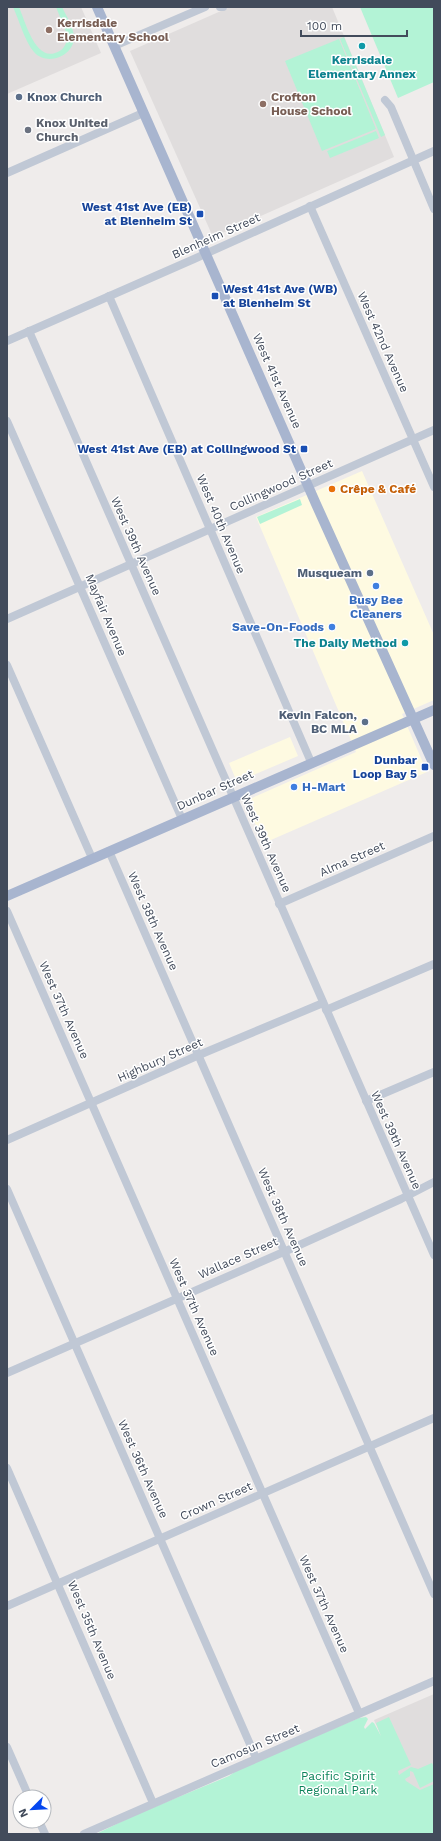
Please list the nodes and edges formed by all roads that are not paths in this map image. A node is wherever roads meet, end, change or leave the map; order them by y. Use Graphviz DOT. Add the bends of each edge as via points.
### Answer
graph roads {
  1 [pos="97,7"];
  2 [pos="205,7"];
  3 [pos="114,46"];
  4 [pos="385,100"];
  5 [pos="143,113"];
  6 [pos="434,151"];
  7 [pos="413,160"];
  8 [pos="7,173"];
  9 [pos="310,206"];
  10 [pos="434,209"];
  11 [pos="207,254"];
  12 [pos="108,296"];
  13 [pos="29,331"];
  14 [pos="7,341"];
  15 [pos="7,421"];
  16 [pos="434,430"];
  17 [pos="413,440"];
  18 [pos="308,485"];
  19 [pos="434,487"];
  20 [pos="211,530"];
  21 [pos="131,565"];
  22 [pos="80,587"];
  23 [pos="7,619"];
  24 [pos="7,665"];
  25 [pos="434,710"];
  26 [pos="413,719"];
  27 [pos="311,762"];
  28 [pos="434,765"];
  29 [pos="232,797"];
  30 [pos="182,819"];
  31 [pos="434,836"];
  32 [pos="109,851"];
  33 [pos="92,858"];
  34 [pos="7,896"];
  35 [pos="279,904"];
  36 [pos="7,911"];
  37 [pos="434,964"];
  38 [pos="324,1006"];
  39 [pos="199,1055"];
  40 [pos="434,1072"];
  41 [pos="366,1101"];
  42 [pos="92,1103"];
  43 [pos="7,1140"];
  44 [pos="434,1182"];
  45 [pos="7,1189"];
  46 [pos="408,1195"];
  47 [pos="285,1251"];
  48 [pos="434,1255"];
  49 [pos="177,1298"];
  50 [pos="74,1344"];
  51 [pos="7,1373"];
  52 [pos="434,1418"];
  53 [pos="370,1447"];
  54 [pos="7,1468"];
  55 [pos="263,1494"];
  56 [pos="160,1539"];
  57 [pos="58,1584"];
  58 [pos="434,1594"];
  59 [pos="7,1606"];
  60 [pos="434,1681"];
  61 [pos="359,1713"];
  62 [pos="7,1747"];
  63 [pos="256,1758"];
  64 [pos="25,1789"];
  65 [pos="153,1803"];
  66 [pos="84,1834"];
  1 -- 3 [label="main road, West 41st Avenue"];
  2 -- 3 [label="street"];
  3 -- 5 [label="main road, West 41st Avenue"];
  4 -- 7 [label="street" via="391,107"];
  5 -- 8 [label="street"];
  5 -- 11 [label="main road, West 41st Avenue"];
  6 -- 7 [label="street, Blenheim Street"];
  7 -- 9 [label="street, Blenheim Street"];
  7 -- 10 [label="street"];
  9 -- 11 [label="street, Blenheim Street"];
  9 -- 17 [label="street, West 42nd Avenue"];
  11 -- 12 [label="street, Blenheim Street"];
  11 -- 18 [label="main road, West 41st Avenue"];
  12 -- 13 [label="street, Blenheim Street"];
  12 -- 20 [label="street, West 40th Avenue"];
  13 -- 14 [label="street, Blenheim Street"];
  13 -- 21 [label="street, West 39th Avenue"];
  15 -- 22 [label="street, Mayfair Avenue"];
  16 -- 17 [label="street, Collingwood Street"];
  17 -- 18 [label="street, Collingwood Street"];
  17 -- 19 [label="street, West 42nd Avenue"];
  18 -- 20 [label="street, Collingwood Street"];
  18 -- 26 [label="main road, West 41st Avenue"];
  20 -- 21 [label="street, Collingwood Street"];
  20 -- 27 [label="street, West 40th Avenue"];
  21 -- 22 [label="street, Collingwood Street"];
  21 -- 29 [label="street, West 39th Avenue"];
  22 -- 23 [label="street, Collingwood Street"];
  22 -- 30 [label="street, Mayfair Avenue"];
  24 -- 33 [label="street"];
  25 -- 26 [label="main road, Dunbar Street"];
  26 -- 27 [label="main road, Dunbar Street"];
  26 -- 28 [label="main road, West 41st Avenue"];
  27 -- 29 [label="main road, Dunbar Street"];
  29 -- 30 [label="main road, Dunbar Street"];
  29 -- 35 [label="street, West 39th Avenue"];
  30 -- 32 [label="main road, Dunbar Street"];
  31 -- 35 [label="street, Alma Street"];
  32 -- 33 [label="main road, Dunbar Street"];
  32 -- 39 [label="street, West 38th Avenue"];
  33 -- 34 [label="main road, Dunbar Street"];
  35 -- 38 [label="street, West 39th Avenue"];
  36 -- 42 [label="street, West 37th Avenue"];
  37 -- 38 [label="street, Highbury Street"];
  38 -- 39 [label="street, Highbury Street"];
  38 -- 41 [label="street, West 39th Avenue"];
  39 -- 42 [label="street, Highbury Street"];
  39 -- 47 [label="street, West 38th Avenue"];
  40 -- 41 [label="street"];
  41 -- 46 [label="street, West 39th Avenue"];
  42 -- 43 [label="street, Highbury Street"];
  42 -- 49 [label="street, West 37th Avenue"];
  44 -- 46 [label="street, Wallace Street"];
  45 -- 50 [label="street, West 36th Avenue"];
  46 -- 47 [label="street, Wallace Street"];
  46 -- 48 [label="street, West 39th Avenue"];
  47 -- 49 [label="street, Wallace Street"];
  47 -- 53 [label="street, West 38th Avenue"];
  49 -- 50 [label="street, Wallace Street"];
  49 -- 55 [label="street, West 37th Avenue"];
  50 -- 51 [label="street, Wallace Street"];
  50 -- 56 [label="street, West 36th Avenue"];
  52 -- 53 [label="street, Crown Street"];
  53 -- 55 [label="street, Crown Street"];
  53 -- 58 [label="street, West 38th Avenue"];
  54 -- 57 [label="street, West 35th Avenue"];
  55 -- 56 [label="street, Crown Street"];
  55 -- 61 [label="street, West 37th Avenue"];
  56 -- 57 [label="street, Crown Street"];
  56 -- 63 [label="street, West 36th Avenue"];
  57 -- 59 [label="street, Crown Street"];
  57 -- 65 [label="street, West 35th Avenue"];
  60 -- 61 [label="street, Camosun Street"];
  61 -- 63 [label="street, Camosun Street"];
  62 -- 64 [label="street"];
  63 -- 65 [label="street, Camosun Street"];
  65 -- 66 [label="street, Camosun Street"];
}
